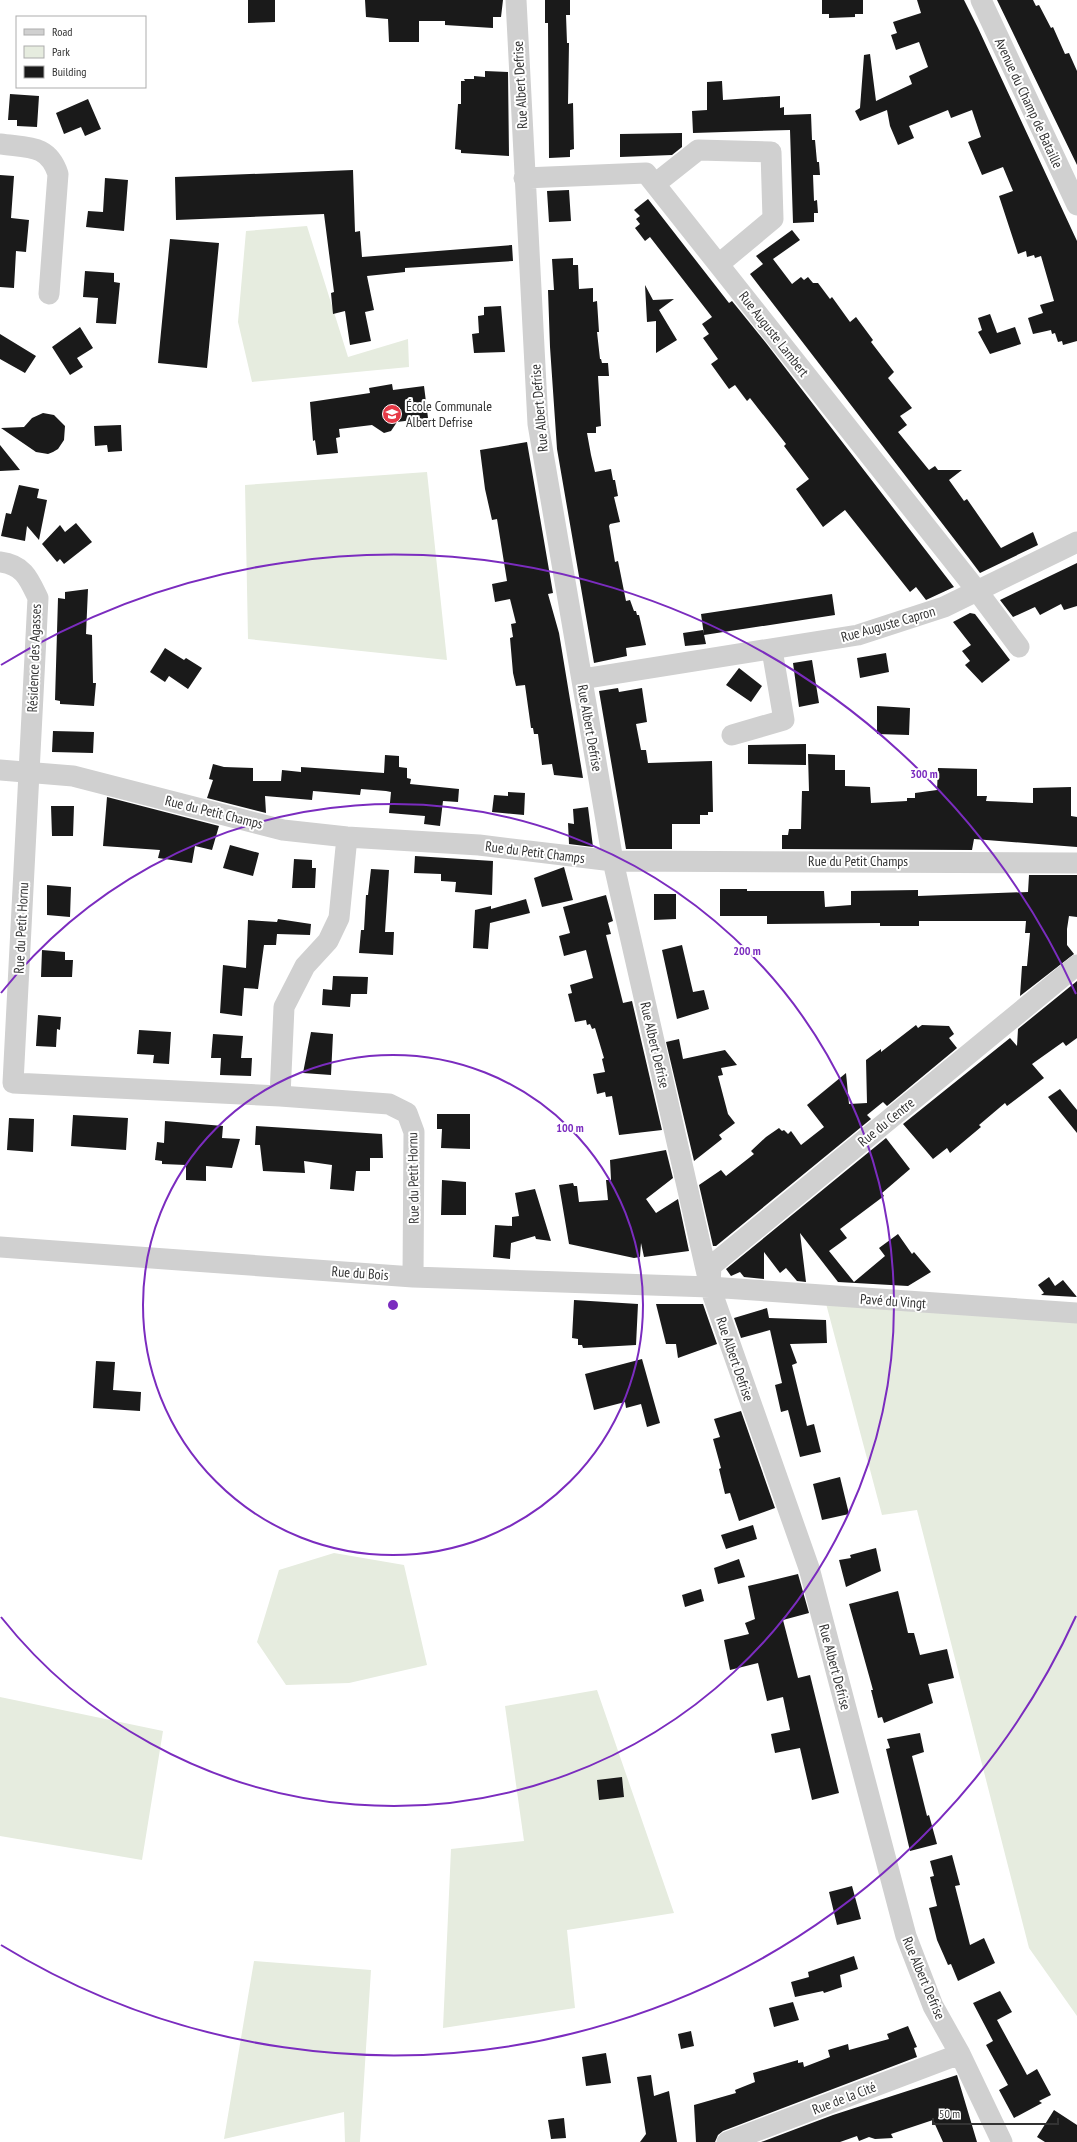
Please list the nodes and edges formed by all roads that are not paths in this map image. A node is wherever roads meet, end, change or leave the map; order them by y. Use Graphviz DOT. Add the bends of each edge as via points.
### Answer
graph roads {
  1 [pos="516,0"];
  2 [pos="982,0"];
  3 [pos="0,144"];
  4 [pos="524,178"];
  5 [pos="655,184"];
  6 [pos="1075,196"];
  7 [pos="719,264"];
  8 [pos="49,294"];
  9 [pos="1077,542"];
  10 [pos="0,562"];
  11 [pos="978,592"];
  12 [pos="1019,647"];
  13 [pos="772,650"];
  14 [pos="582,679"];
  15 [pos="732,735"];
  16 [pos="0,770"];
  17 [pos="29,773"];
  18 [pos="347,837"];
  19 [pos="613,861"];
  20 [pos="1077,863"];
  21 [pos="1077,965"];
  22 [pos="7,1083"];
  23 [pos="280,1096"];
  24 [pos="6,1247"];
  25 [pos="413,1277"];
  26 [pos="710,1287"];
  27 [pos="1077,1313"];
  28 [pos="960,2054"];
  29 [pos="727,2142"];
  30 [pos="1002,2142"];
  1 -- 4 [label="street, Rue Albert Defrise"];
  2 -- 6 [label="street, Avenue du Champ de Bataille"];
  3 -- 8 [label="street" via="45,152 56,167 58,174"];
  4 -- 5 [label="street, Rue Auguste Lambert" via="646,173"];
  4 -- 14 [label="street, Rue Albert Defrise" via="538,424"];
  5 -- 7 [label="street, Rue Auguste Lambert"];
  5 -- 7 [label="street" via="698,150 771,152 773,219"];
  7 -- 11 [label="street, Rue Auguste Lambert"];
  9 -- 11 [label="street, Rue Auguste Capron"];
  10 -- 17 [label="street, Résidence des Agasses" via="6,562 27,575 38,598"];
  11 -- 12 [label="street"];
  11 -- 13 [label="street, Rue Auguste Capron" via="944,607 858,635"];
  13 -- 14 [label="street, Rue Auguste Capron"];
  13 -- 15 [label="street" via="784,720"];
  14 -- 19 [label="street, Rue Albert Defrise"];
  16 -- 17 [label="street, Rue du Petit Champs"];
  17 -- 18 [label="street, Rue du Petit Champs" via="73,776 283,830"];
  17 -- 22 [label="street, Rue du Petit Hornu"];
  18 -- 19 [label="street, Rue du Petit Champs" via="479,845"];
  18 -- 23 [label="street" via="339,918 328,941 305,966 284,1007"];
  19 -- 20 [label="street, Rue du Petit Champs"];
  19 -- 26 [label="street, Rue Albert Defrise"];
  21 -- 26 [label="street, Rue du Centre" via="711,1266"];
  22 -- 23 [label="street, Rue du Petit Hornu"];
  23 -- 25 [label="street, Rue du Petit Hornu" via="389,1104 407,1113 414,1132"];
  24 -- 25 [label="street, Rue du Bois"];
  25 -- 26 [label="street, Rue du Bois"];
  26 -- 27 [label="street, Pavé du Vingt"];
  26 -- 28 [label="street, Rue Albert Defrise" via="809,1568 906,1936 933,2006"];
  28 -- 29 [label="street, Rue de la Cité"];
  28 -- 30 [label="street, Rue Albert Defrise"];
}
